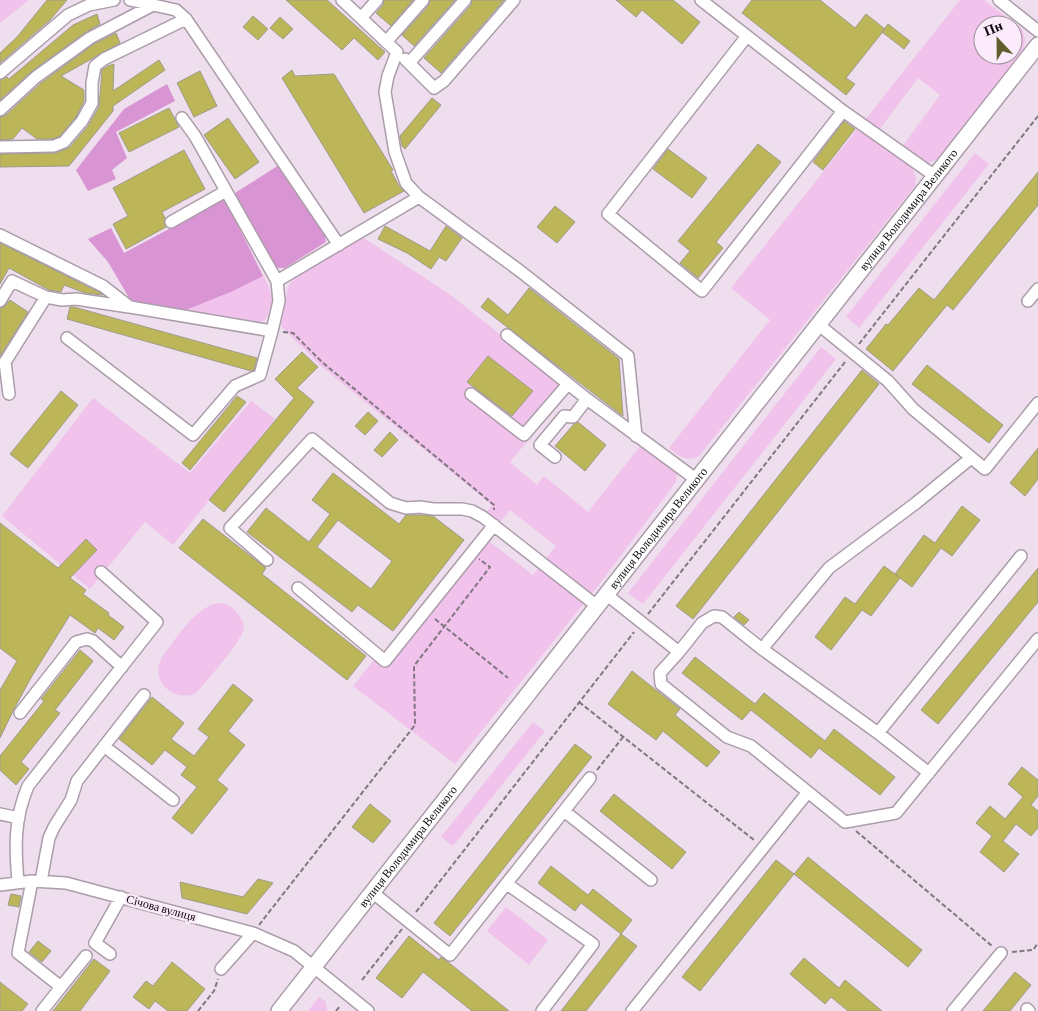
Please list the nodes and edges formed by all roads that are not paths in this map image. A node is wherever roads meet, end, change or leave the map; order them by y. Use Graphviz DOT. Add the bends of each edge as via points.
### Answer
graph roads {
  1 [pos="114,0"];
  2 [pos="130,0"];
  3 [pos="342,0"];
  4 [pos="378,0"];
  5 [pos="422,0"];
  6 [pos="465,0"];
  7 [pos="514,0"];
  8 [pos="701,0"];
  9 [pos="999,0"];
  10 [pos="153,5"];
  11 [pos="361,18"];
  12 [pos="186,19"];
  13 [pos="1038,30"];
  14 [pos="748,36"];
  15 [pos="386,42"];
  16 [pos="1038,45"];
  17 [pos="398,52"];
  18 [pos="409,64"];
  19 [pos="0,72"];
  20 [pos="0,110"];
  21 [pos="842,111"];
  22 [pos="182,118"];
  23 [pos="0,147"];
  24 [pos="935,176"];
  25 [pos="226,191"];
  26 [pos="419,197"];
  27 [pos="171,222"];
  28 [pos="0,235"];
  29 [pos="339,245"];
  30 [pos="277,281"];
  31 [pos="1038,289"];
  32 [pos="46,297"];
  33 [pos="0,301"];
  34 [pos="1028,301"];
  35 [pos="130,308"];
  36 [pos="819,325"];
  37 [pos="272,331"];
  38 [pos="507,335"];
  39 [pos="67,338"];
  40 [pos="568,384"];
  41 [pos="9,394"];
  42 [pos="471,394"];
  43 [pos="587,399"];
  44 [pos="1038,403"];
  45 [pos="636,436"];
  46 [pos="555,458"];
  47 [pos="971,458"];
  48 [pos="697,480"];
  49 [pos="494,525"];
  50 [pos="1021,556"];
  51 [pos="267,560"];
  52 [pos="101,572"];
  53 [pos="298,588"];
  54 [pos="602,601"];
  55 [pos="1038,639"];
  56 [pos="762,649"];
  57 [pos="679,652"];
  58 [pos="122,666"];
  59 [pos="144,695"];
  60 [pos="20,713"];
  61 [pos="878,732"];
  62 [pos="104,746"];
  63 [pos="929,773"];
  64 [pos="590,778"];
  65 [pos="808,792"];
  66 [pos="173,800"];
  67 [pos="564,812"];
  68 [pos="0,814"];
  69 [pos="19,818"];
  70 [pos="651,880"];
  71 [pos="37,881"];
  72 [pos="18,882"];
  73 [pos="507,884"];
  74 [pos="0,885"];
  75 [pos="372,892"];
  76 [pos="121,897"];
  77 [pos="253,932"];
  78 [pos="1001,953"];
  79 [pos="110,954"];
  80 [pos="86,956"];
  81 [pos="314,967"];
  82 [pos="222,969"];
  83 [pos="61,987"];
  84 [pos="42,1011"];
  85 [pos="279,1011"];
  86 [pos="368,1011"];
  87 [pos="542,1011"];
  88 [pos="632,1011"];
  89 [pos="953,1011"];
  1 -- 19 [label="street" via="89,5 68,15"];
  2 -- 10 [label="street"];
  3 -- 11 [label="street"];
  4 -- 11 [label="street"];
  5 -- 15 [label="street"];
  6 -- 18 [label="street"];
  7 -- 18 [label="street" via="444,81 434,88"];
  8 -- 14 [label="street"];
  9 -- 13 [label="street"];
  10 -- 12 [label="street" via="176,10"];
  10 -- 20 [label="street" via="90,38 36,77"];
  11 -- 15 [label="street"];
  12 -- 23 [label="street" via="95,66 92,103 82,122 64,142 54,146"];
  12 -- 29 [label="street"];
  14 -- 21 [label="street"];
  14 -- 21 [label="street" via="608,214 702,291"];
  15 -- 17 [label="street"];
  16 -- 24 [label="main road, вулиця Володимира Великого"];
  17 -- 18 [label="street"];
  17 -- 26 [label="street" via="385,92 395,152 406,183"];
  21 -- 24 [label="street"];
  22 -- 25 [label="street"];
  24 -- 36 [label="main road, вулиця Володимира Великого"];
  25 -- 27 [label="street"];
  25 -- 30 [label="street"];
  26 -- 29 [label="street"];
  26 -- 45 [label="street" via="628,356"];
  28 -- 35 [label="street" via="103,286"];
  29 -- 30 [label="street"];
  30 -- 37 [label="street" via="279,301"];
  31 -- 34 [label="street"];
  32 -- 33 [label="street" via="12,281"];
  32 -- 35 [label="street"];
  32 -- 41 [label="street" via="5,362"];
  35 -- 37 [label="street"];
  36 -- 47 [label="street" via="888,381 913,409"];
  36 -- 48 [label="main road, вулиця Володимира Великого"];
  37 -- 39 [label="street" via="260,375 235,386 193,435"];
  38 -- 40 [label="street"];
  40 -- 42 [label="street" via="524,435"];
  40 -- 43 [label="street"];
  43 -- 45 [label="street"];
  43 -- 46 [label="street" via="573,416 564,416 540,445"];
  44 -- 47 [label="street" via="985,469"];
  45 -- 48 [label="street"];
  47 -- 56 [label="street" via="829,568"];
  48 -- 54 [label="main road, вулиця Володимира Великого"];
  49 -- 51 [label="street" via="472,511 406,508 390,503 312,439 230,528"];
  49 -- 53 [label="street" via="385,661"];
  49 -- 54 [label="street"];
  50 -- 61 [label="street"];
  52 -- 58 [label="street" via="158,622"];
  54 -- 57 [label="street" via="641,623"];
  54 -- 75 [label="main road, вулиця Володимира Великого"];
  55 -- 63 [label="street"];
  56 -- 57 [label="street" via="722,617 714,616 702,623"];
  56 -- 61 [label="street"];
  57 -- 65 [label="street" via="660,673 661,684 727,737 751,746"];
  58 -- 60 [label="street" via="93,641 76,642"];
  58 -- 69 [label="street" via="28,786 20,804"];
  59 -- 62 [label="street"];
  61 -- 63 [label="street"];
  62 -- 66 [label="street"];
  62 -- 71 [label="street" via="77,781 71,800 54,827"];
  63 -- 65 [label="street" via="896,813 845,822"];
  64 -- 67 [label="street"];
  65 -- 88 [label="street"];
  67 -- 70 [label="street"];
  67 -- 73 [label="street"];
  68 -- 69 [label="street"];
  69 -- 72 [label="street" via="16,839"];
  71 -- 72 [label="street, Січова вулиця"];
  71 -- 76 [label="street, Січова вулиця" via="66,883"];
  71 -- 83 [label="street" via="18,953"];
  72 -- 74 [label="street, Січова вулиця"];
  73 -- 75 [label="street" via="450,955"];
  73 -- 87 [label="street" via="593,944"];
  75 -- 81 [label="main road, вулиця Володимира Великого"];
  76 -- 77 [label="street, Січова вулиця"];
  76 -- 79 [label="street" via="95,943"];
  77 -- 81 [label="street, Січова вулиця" via="294,951"];
  77 -- 82 [label="street"];
  78 -- 89 [label="street"];
  80 -- 83 [label="street"];
  81 -- 85 [label="main road, вулиця Володимира Великого"];
  81 -- 86 [label="street, Січова вулиця"];
  83 -- 84 [label="street"];
}
